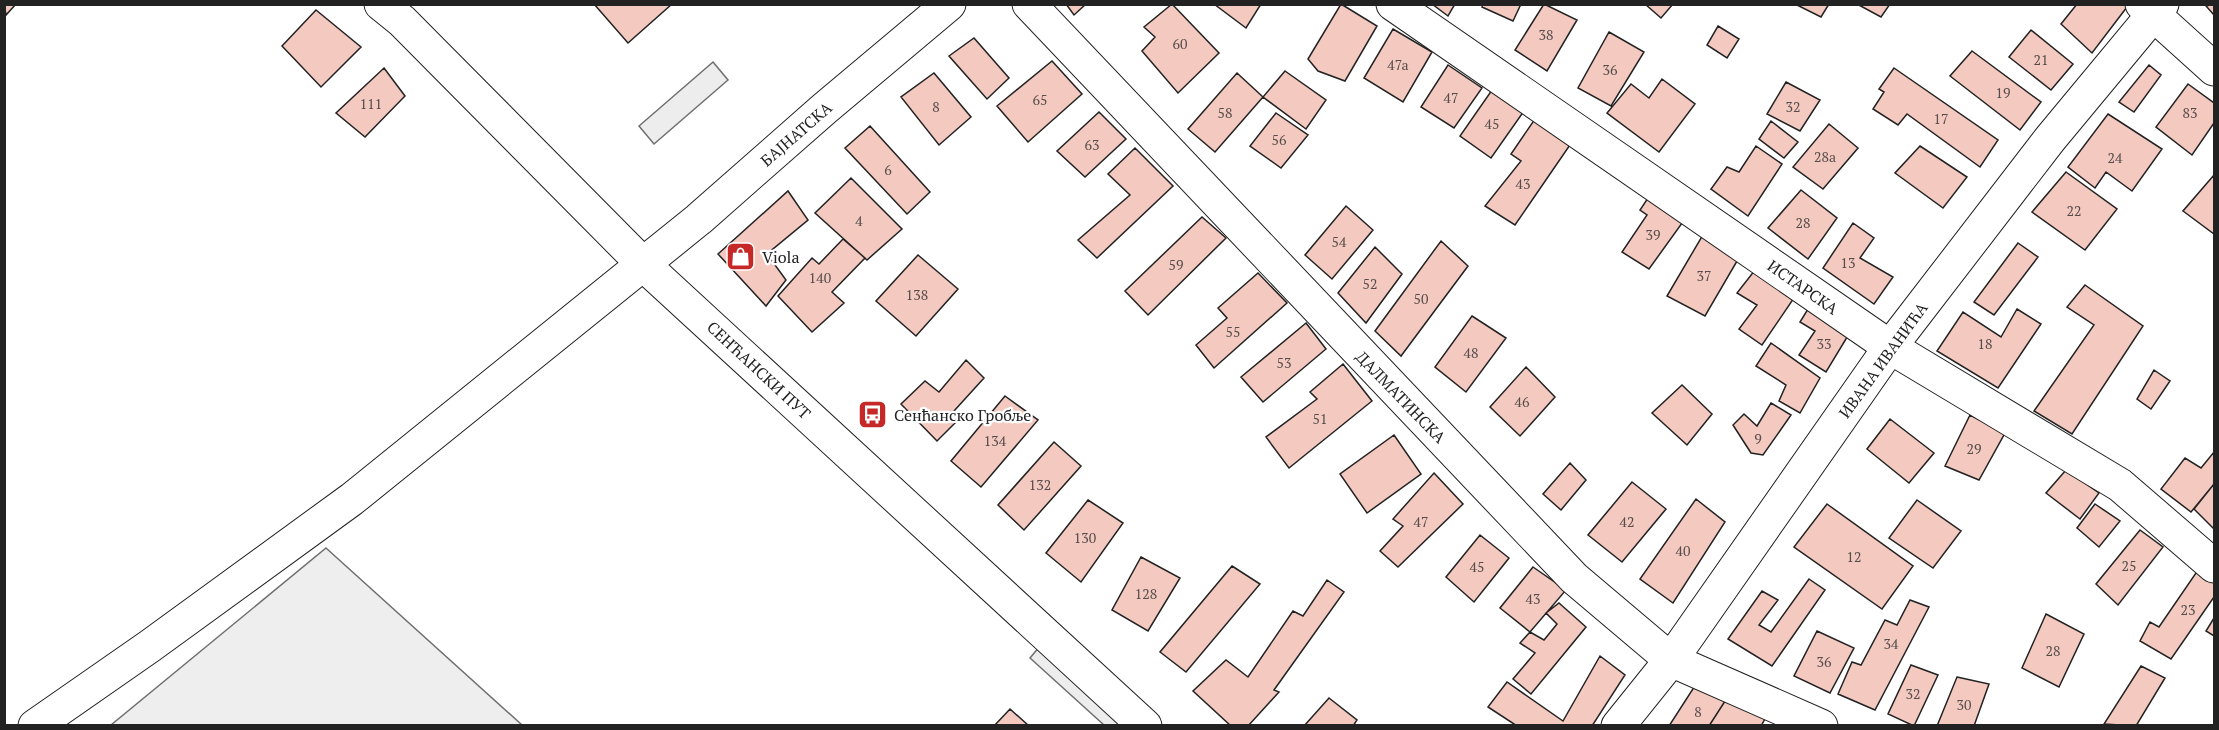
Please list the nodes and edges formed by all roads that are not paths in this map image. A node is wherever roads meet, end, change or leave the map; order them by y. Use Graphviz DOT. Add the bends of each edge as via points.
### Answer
graph roads {
  1 [pos="381,4"];
  2 [pos="949,4"];
  3 [pos="1029,4"];
  4 [pos="1393,4"];
  5 [pos="2152,8"];
  6 [pos="2214,69"];
  7 [pos="644,264"];
  8 [pos="1890,348"];
  9 [pos="2214,566"];
  10 [pos="1671,660"];
  11 [pos="35,726"];
  12 [pos="1145,726"];
  13 [pos="1618,726"];
  14 [pos="1821,726"];
  1 -- 7 [label="street, СЕНЋАНСКИ ПУТ"];
  2 -- 7 [label="street, БАЈНАТСКА"];
  3 -- 10 [label="street, ДАЛМАТИНСКА" via="1574,578"];
  4 -- 8 [label="street, ИСТАРСКА"];
  5 -- 6 [label="street"];
  5 -- 8 [label="street, ИВАНА ИВАНИЋА"];
  7 -- 11 [label="street, БАЈНАТСКА" via="352,499"];
  7 -- 12 [label="street, СЕНЋАНСКИ ПУТ"];
  8 -- 9 [label="street, ИСТАРСКА" via="2120,485"];
  8 -- 10 [label="street, ИВАНА ИВАНИЋА"];
  10 -- 13 [label="street, ИВАНА ИВАНИЋА"];
  10 -- 14 [label="street, ДАЛМАТИНСКА"];
}
